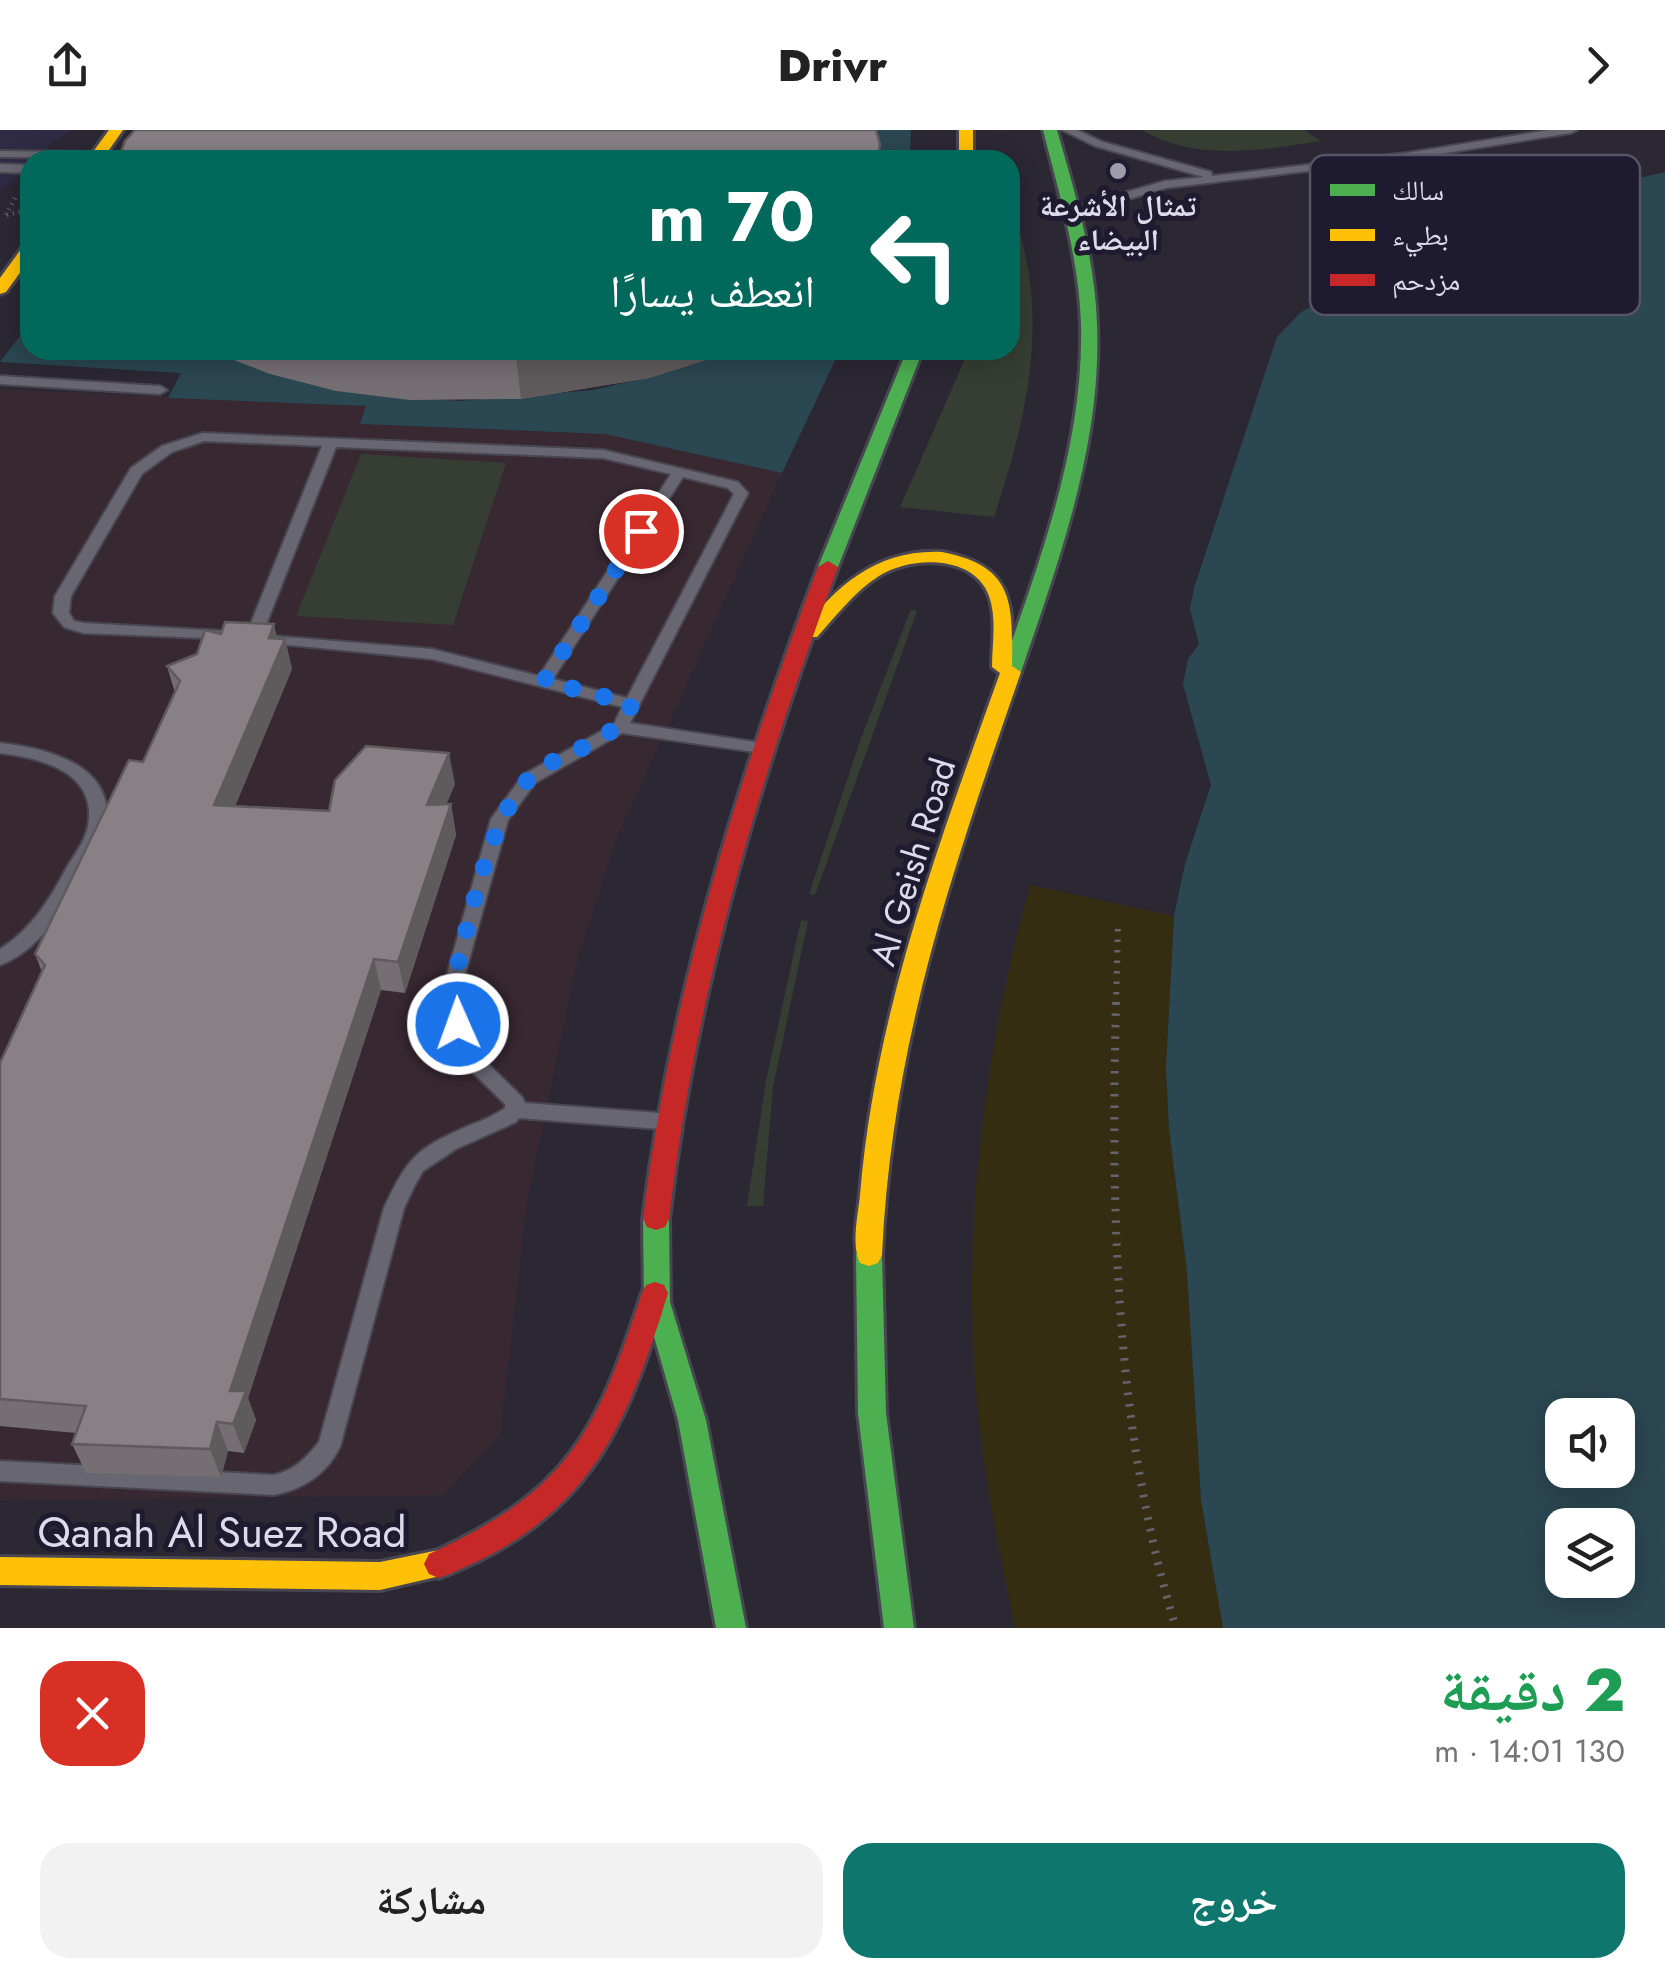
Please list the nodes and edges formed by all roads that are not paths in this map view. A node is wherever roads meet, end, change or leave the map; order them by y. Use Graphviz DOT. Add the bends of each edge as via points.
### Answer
graph roads {
  1 [pos="1050,130"];
  2 [pos="1068,130"];
  3 [pos="1572,130"];
  4 [pos="109,143"];
  5 [pos="40,150"];
  6 [pos="1413,155"];
  7 [pos="1310,166"];
  8 [pos="1218,176"];
  9 [pos="1072,212"];
  10 [pos="20,262"];
  11 [pos="0,290"];
  12 [pos="911,360"];
  13 [pos="0,380"];
  14 [pos="160,390"];
  15 [pos="332,442"];
  16 [pos="680,471"];
  17 [pos="253,638"];
  18 [pos="802,642"];
  19 [pos="544,681"];
  20 [pos="1002,700"];
  21 [pos="632,704"];
  22 [pos="620,727"];
  23 [pos="0,748"];
  24 [pos="762,748"];
  25 [pos="0,958"];
  26 [pos="514,1110"];
  27 [pos="670,1122"];
  28 [pos="655,1292"];
  29 [pos="0,1471"];
  30 [pos="0,1572"];
  31 [pos="731,1628"];
  32 [pos="899,1628"];
  1 -- 9 [label="main road, Al Geish Road"];
  2 -- 8 [label="lane"];
  3 -- 6 [label="lane"];
  4 -- 5 [label="lane"];
  7 -- 8 [label="lane"];
  8 -- 9 [label="lane"];
  9 -- 20 [label="main road, Al Geish Road" via="1089,327 1085,407 1063,510"];
  10 -- 11 [label="main road"];
  12 -- 18 [label="main road"];
  13 -- 14 [label="lane"];
  15 -- 16 [label="lane" via="582,452"];
  15 -- 17 [label="lane"];
  15 -- 17 [label="lane" via="203,437 166,449 136,471 63,596 60,613 83,628"];
  16 -- 19 [label="lane"];
  16 -- 21 [label="lane" via="738,487 740,501"];
  17 -- 19 [label="lane" via="432,654"];
  18 -- 20 [label="main road" via="874,571 903,559 956,560 984,574 998,596"];
  18 -- 24 [label="main road"];
  19 -- 21 [label="lane"];
  20 -- 32 [label="main road, Al Geish Road" via="932,900 892,1054 870,1211 867,1332 874,1446"];
  21 -- 22 [label="lane"];
  22 -- 24 [label="lane"];
  22 -- 26 [label="lane" via="529,779 500,819 450,996 465,1053 510,1096"];
  23 -- 25 [label="lane" via="38,752 72,766 92,788 97,823 54,911"];
  24 -- 27 [label="main road" via="712,918"];
  26 -- 27 [label="lane"];
  26 -- 29 [label="lane" via="449,1143 416,1165 406,1182 329,1447 311,1468 274,1485"];
  27 -- 28 [label="main road"];
  28 -- 30 [label="main road, Qanah Al Suez Road" via="622,1390 564,1489 500,1540 462,1558 380,1576"];
  28 -- 31 [label="main road" via="708,1492"];
}
